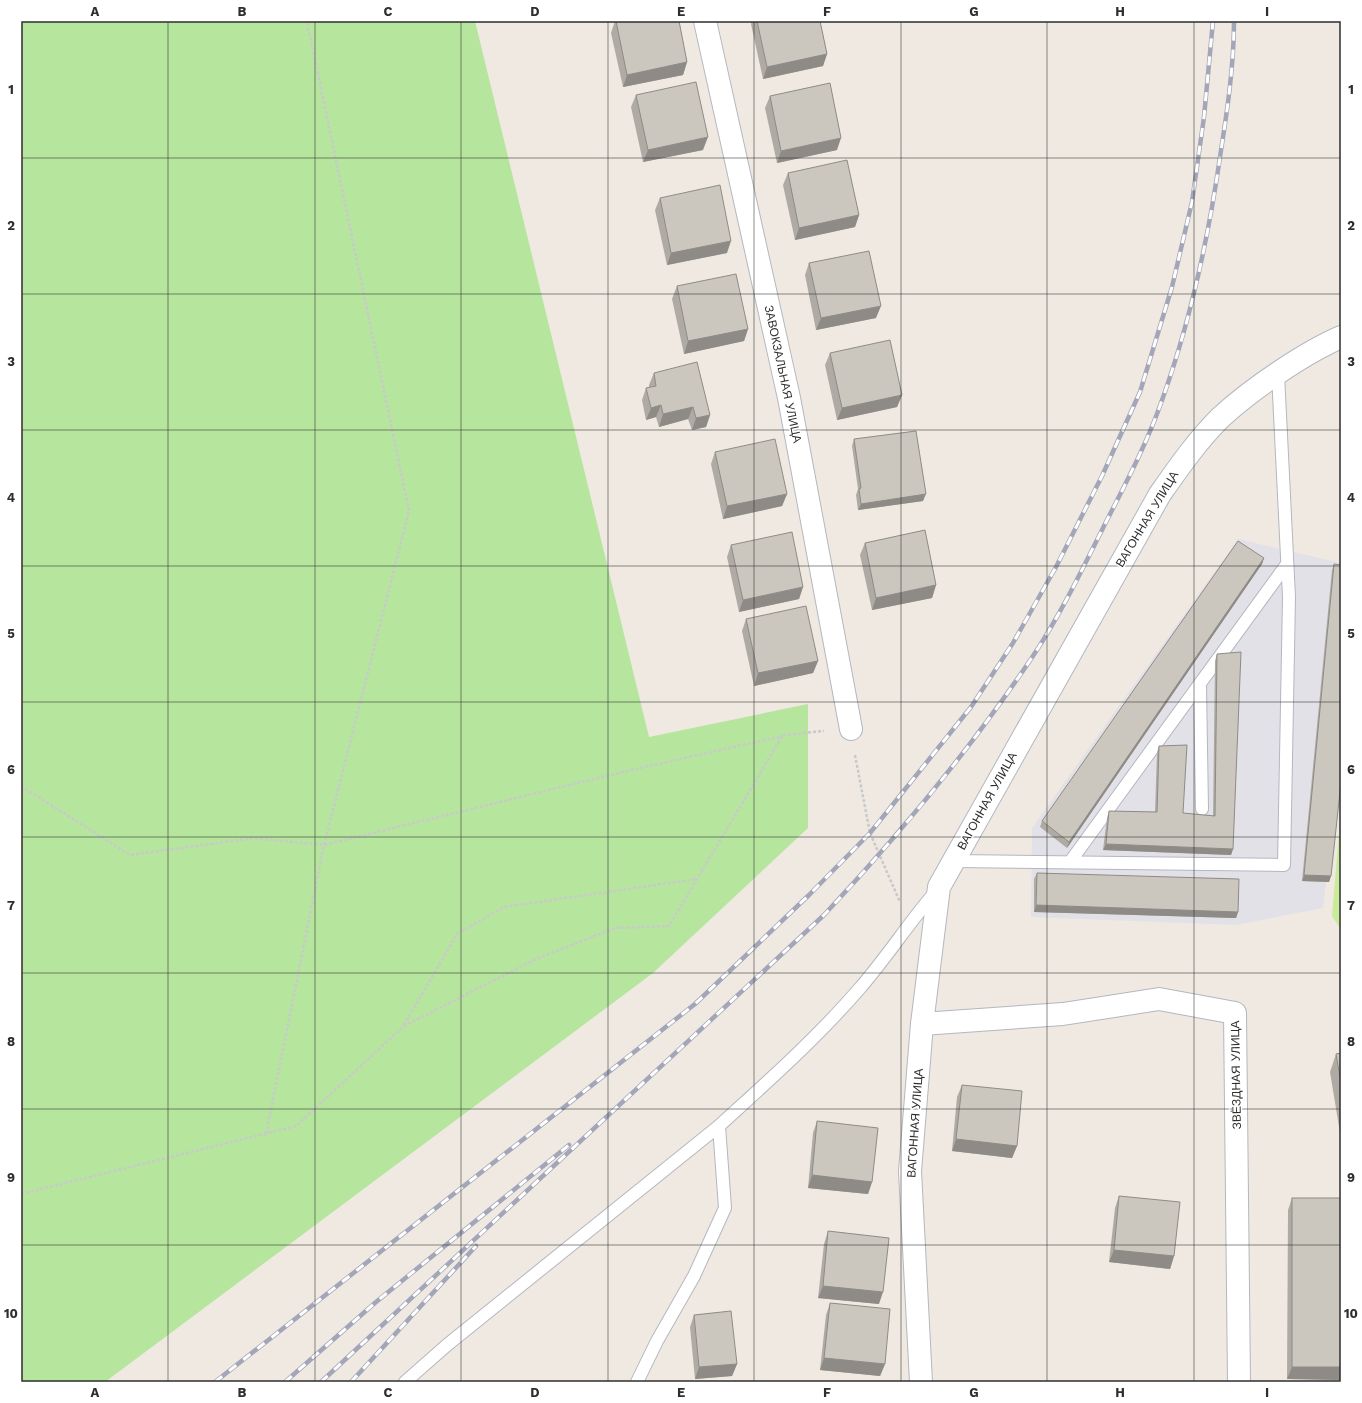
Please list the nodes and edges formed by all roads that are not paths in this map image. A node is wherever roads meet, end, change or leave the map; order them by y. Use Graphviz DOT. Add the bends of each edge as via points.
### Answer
graph roads {
  1 [pos="705,21"];
  2 [pos="1341,337"];
  3 [pos="1278,374"];
  4 [pos="1288,564"];
  5 [pos="1200,684"];
  6 [pos="851,729"];
  7 [pos="1202,809"];
  8 [pos="954,861"];
  9 [pos="1070,862"];
  10 [pos="939,887"];
  11 [pos="922,1024"];
  12 [pos="719,1126"];
  13 [pos="405,1382"];
  14 [pos="637,1382"];
  15 [pos="921,1382"];
  16 [pos="1239,1382"];
  1 -- 6 [label="street, ЗАВОКЗАЛЬНАЯ УЛИЦА" via="789,398"];
  2 -- 3 [label="street, ВАГОННАЯ УЛИЦА"];
  3 -- 4 [label="lane"];
  3 -- 8 [label="street, ВАГОННАЯ УЛИЦА" via="1221,418 1189,452 1160,494"];
  4 -- 5 [label="lane"];
  4 -- 9 [label="lane" via="1284,865"];
  5 -- 7 [label="lane"];
  5 -- 9 [label="lane"];
  8 -- 9 [label="lane"];
  8 -- 10 [label="street, ВАГОННАЯ УЛИЦА"];
  10 -- 11 [label="street, ВАГОННАЯ УЛИЦА"];
  10 -- 12 [label="lane" via="861,988 806,1046"];
  11 -- 15 [label="street, ВАГОННАЯ УЛИЦА" via="910,1171"];
  11 -- 16 [label="street, ЗВЁЗДНАЯ УЛИЦА" via="1063,1014 1159,999 1235,1013"];
  12 -- 13 [label="lane" via="447,1345"];
  12 -- 14 [label="lane" via="725,1208 694,1276"];
}
